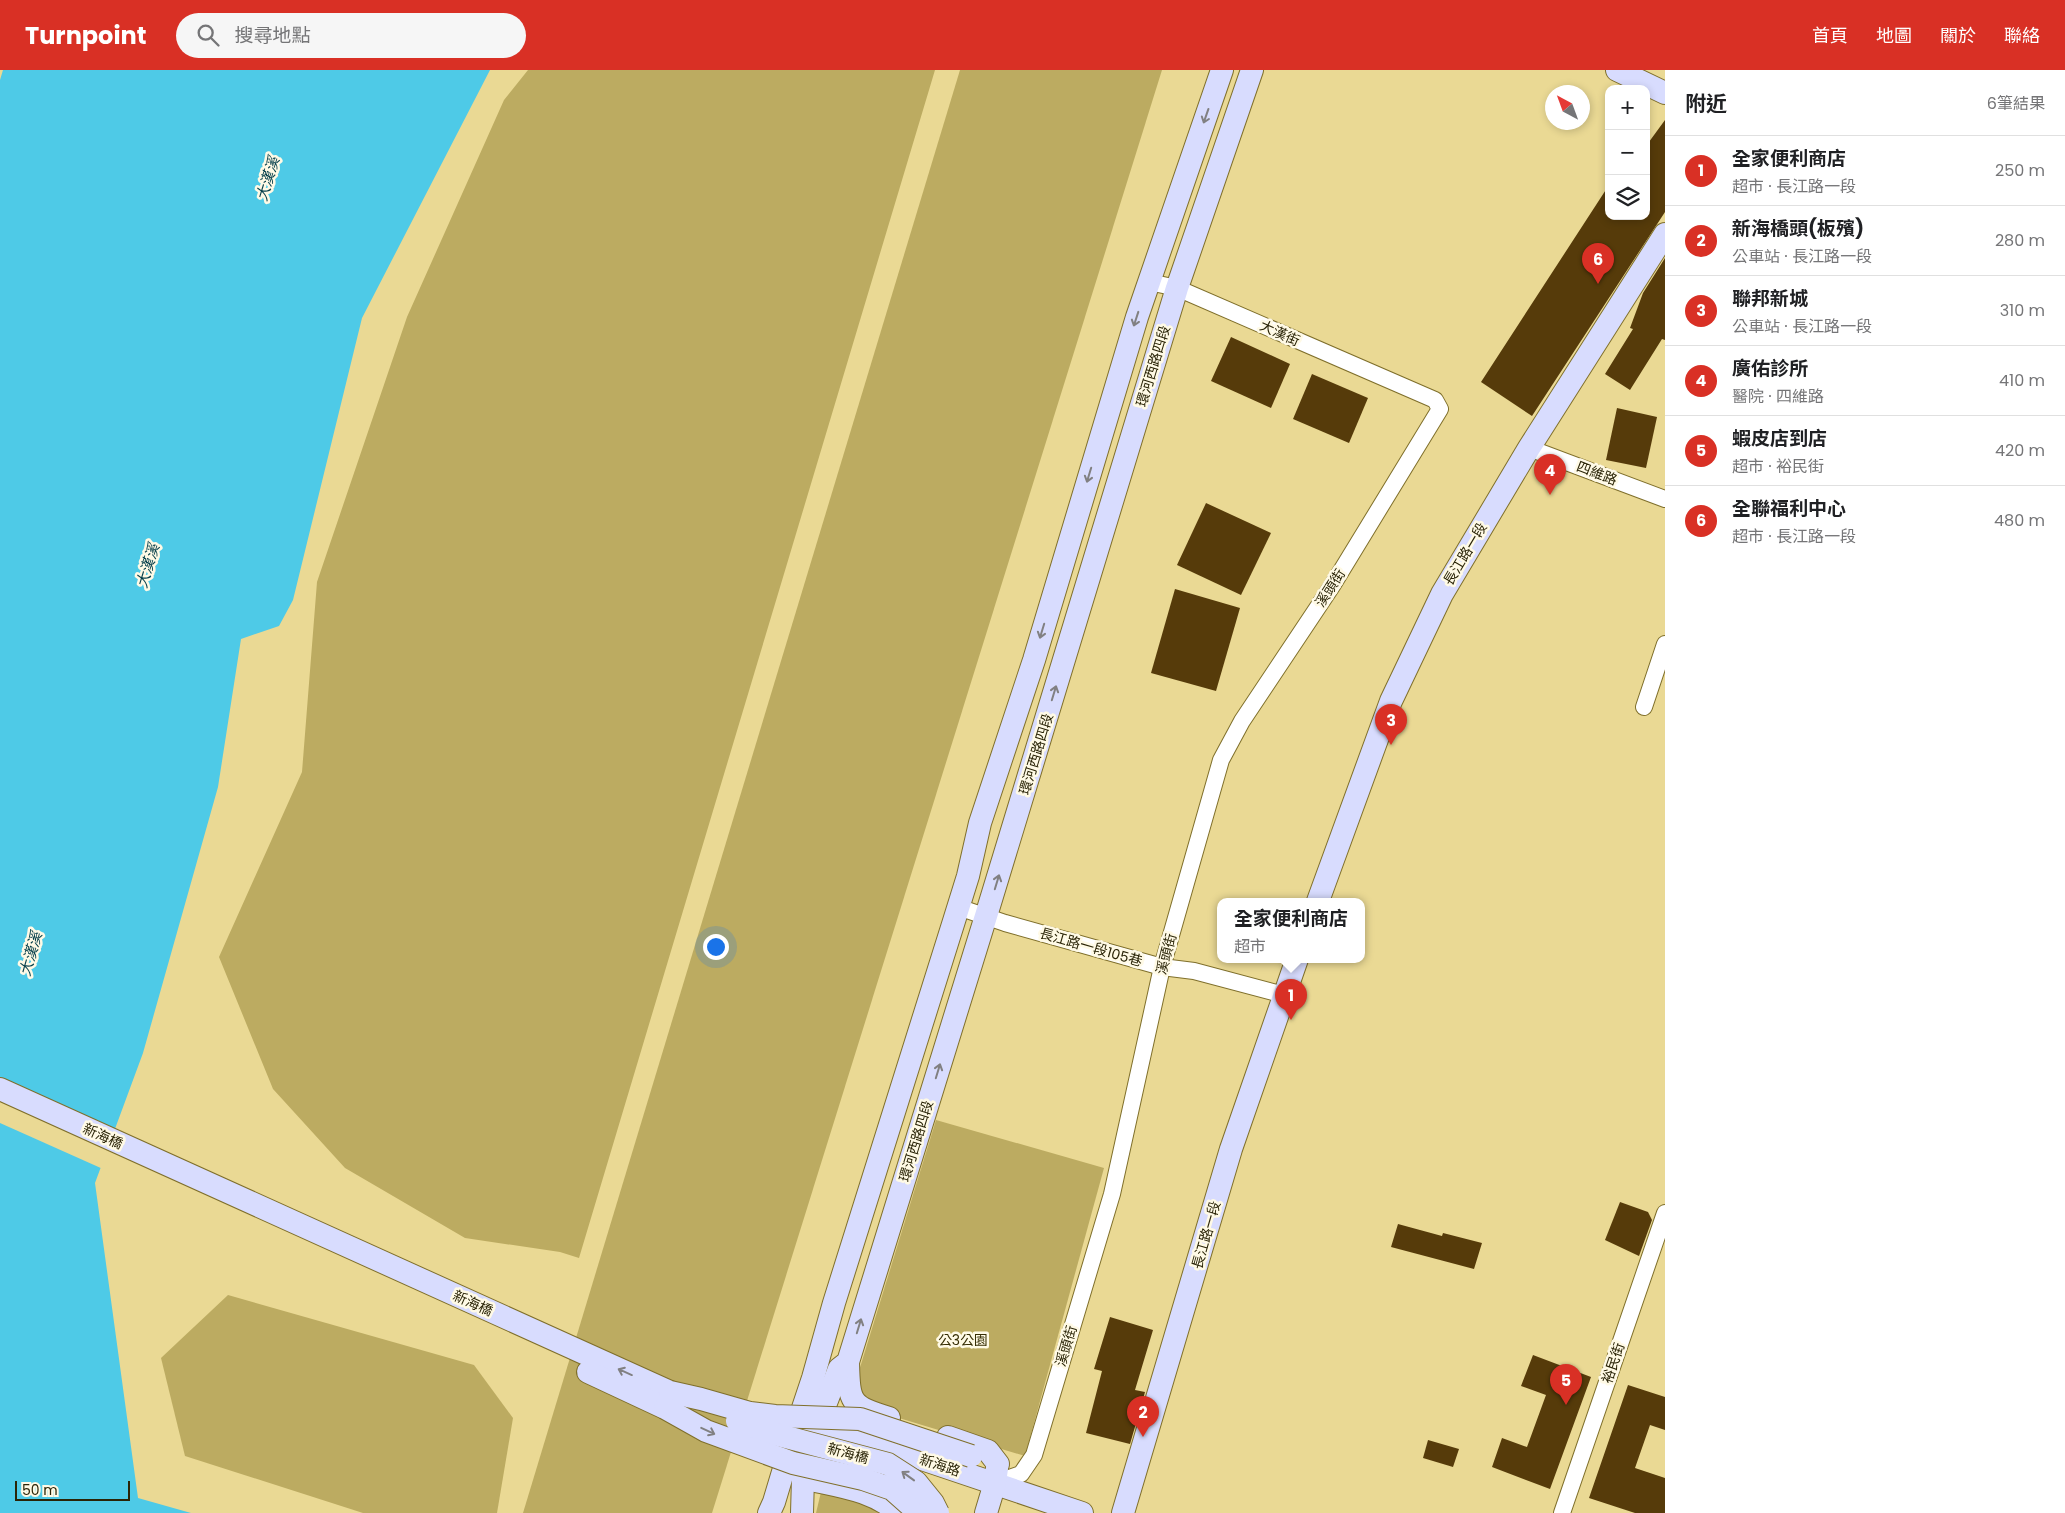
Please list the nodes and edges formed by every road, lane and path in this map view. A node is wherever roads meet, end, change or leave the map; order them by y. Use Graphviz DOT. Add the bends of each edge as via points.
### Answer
graph roads {
  1 [pos="1222,70"];
  2 [pos="1252,70"];
  3 [pos="1620,71"];
  4 [pos="1665,92"];
  5 [pos="1665,234"];
  6 [pos="1149,282"];
  7 [pos="1177,288"];
  8 [pos="1529,448"];
  9 [pos="1416,449"];
  10 [pos="1665,499"];
  11 [pos="1665,644"];
  12 [pos="1644,708"];
  13 [pos="1319,898"];
  14 [pos="958,907"];
  15 [pos="986,916"];
  16 [pos="1296,963"];
  17 [pos="1162,967"];
  18 [pos="1284,995"];
  19 [pos="0,1090"];
  20 [pos="0,1104"];
  21 [pos="1665,1213"];
  22 [pos="848,1362"];
  23 [pos="670,1392"];
  24 [pos="804,1433"];
  25 [pos="997,1473"];
  26 [pos="803,1478"];
  27 [pos="773,1509"];
  28 [pos="802,1513"];
  29 [pos="898,1513"];
  30 [pos="919,1513"];
  31 [pos="938,1513"];
  32 [pos="986,1513"];
  33 [pos="1082,1513"];
  34 [pos="1123,1513"];
  35 [pos="1562,1513"];
  1 -- 6 [label="street, one-way"];
  2 -- 7 [label="street, 環河西路四段"];
  3 -- 4 [label="street"];
  5 -- 8 [label="street, 長江路一段"];
  6 -- 7 [label="street, 大漢街"];
  6 -- 14 [label="street, one-way" via="1034,660 980,823"];
  7 -- 9 [label="street, 大漢街" via="1435,400 1440,410"];
  15 -- 7 [label="street, 環河西路四段, one-way"];
  8 -- 10 [label="street, 四維路"];
  8 -- 13 [label="street, 長江路一段" via="1442,594 1396,690"];
  9 -- 17 [label="street, 溪頭街" via="1332,586 1242,721 1221,760"];
  11 -- 12 [label="street"];
  14 -- 15 [label="street, 長江路一段105巷"];
  14 -- 24 [label="street" via="834,1303 813,1378"];
  15 -- 17 [label="street, 長江路一段105巷"];
  22 -- 15 [label="street, 環河西路四段, one-way"];
  16 -- 18 [label="street, 長江路一段"];
  17 -- 18 [label="street, 長江路一段105巷" via="1194,971"];
  17 -- 25 [label="street, 溪頭街" via="1112,1194 1034,1455 1021,1474"];
  18 -- 34 [label="street, 長江路一段" via="1231,1149"];
  23 -- 19 [label="street, 新海橋, one-way"];
  20 -- 30 [label="street, 新海橋, one-way, bridge" via="665,1408 706,1431 793,1463 878,1483 902,1496"];
  21 -- 35 [label="street, 裕民街"];
  22 -- 24 [label="street, 環河西路四段" via="839,1369"];
  22 -- 25 [label="street" via="848,1387 852,1400 863,1410 988,1451"];
  23 -- 25 [label="street, bridge" via="758,1414 860,1419 971,1456"];
  31 -- 23 [label="street, 新海橋, one-way, bridge" via="916,1482 888,1464 749,1426"];
  24 -- 25 [label="street, 新海路" via="856,1440"];
  24 -- 26 [label="street"];
  24 -- 27 [label="street"];
  25 -- 32 [label="street"];
  25 -- 33 [label="street, 新海路"];
  26 -- 28 [label="street"];
  26 -- 29 [label="street" via="864,1492 888,1503"];
}
